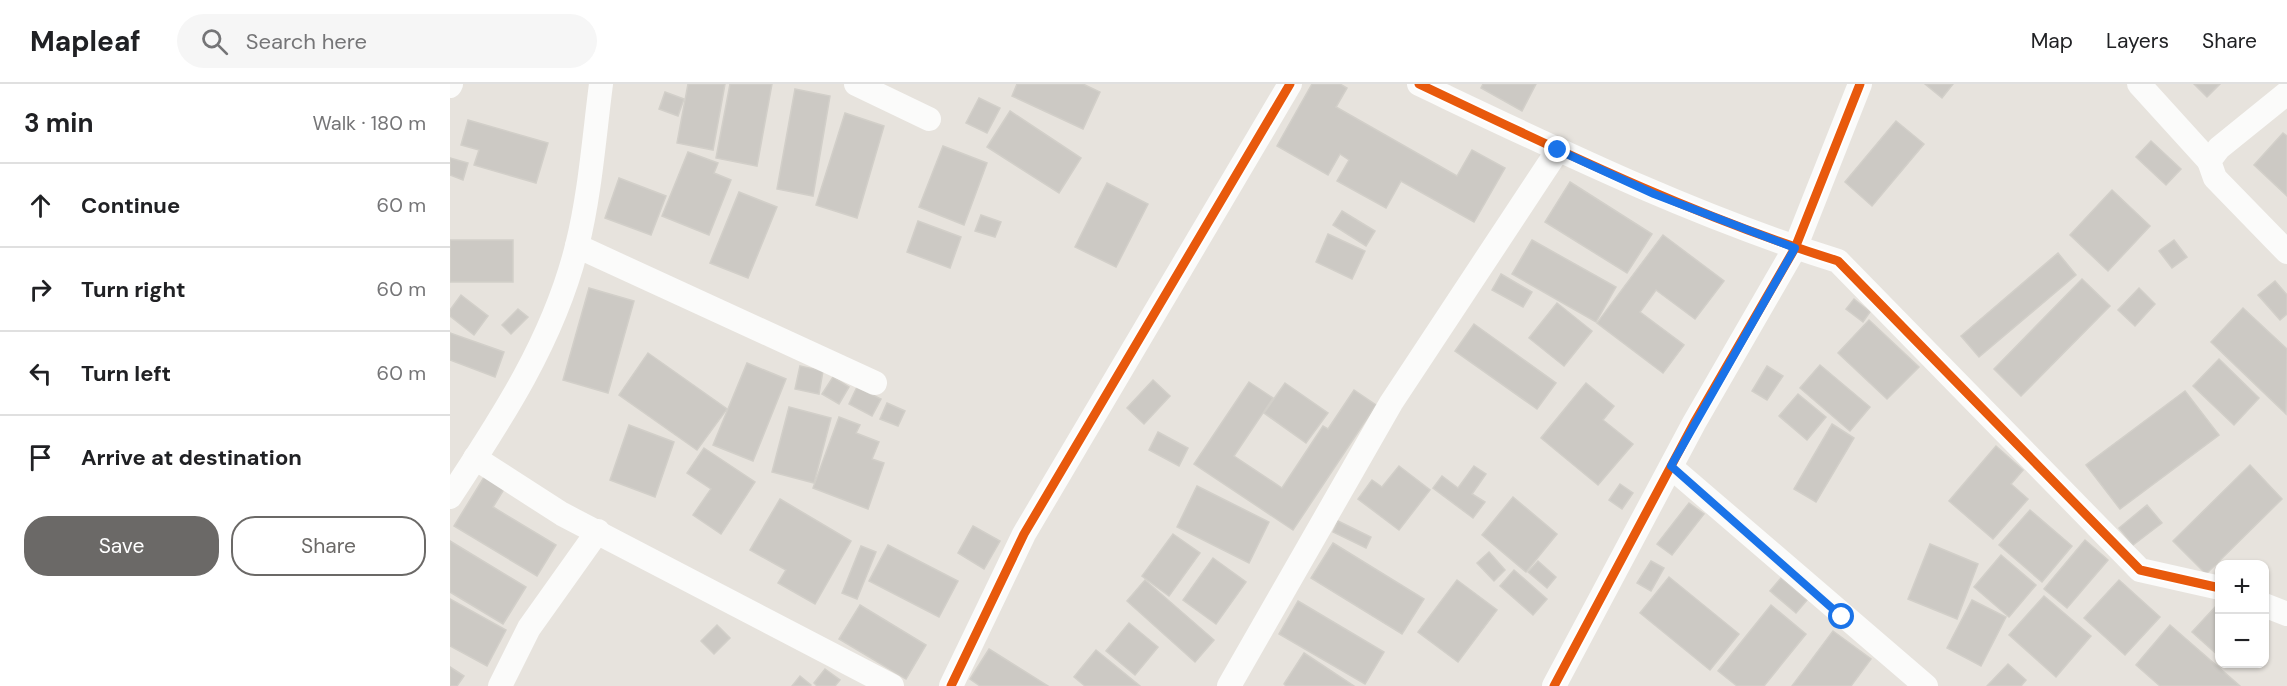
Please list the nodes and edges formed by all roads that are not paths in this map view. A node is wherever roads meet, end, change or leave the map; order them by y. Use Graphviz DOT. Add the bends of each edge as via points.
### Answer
graph roads {
  1 [pos="601,84"];
  2 [pos="856,84"];
  3 [pos="1290,84"];
  4 [pos="1419,84"];
  5 [pos="1860,84"];
  6 [pos="2139,84"];
  7 [pos="2287,93"];
  8 [pos="929,119"];
  9 [pos="1558,150"];
  10 [pos="2209,161"];
  11 [pos="577,246"];
  12 [pos="1795,248"];
  13 [pos="2287,252"];
  14 [pos="874,383"];
  15 [pos="475,458"];
  16 [pos="1671,466"];
  17 [pos="450,497"];
  18 [pos="598,531"];
  19 [pos="2215,587"];
  20 [pos="2269,607"];
  21 [pos="2287,614"];
  22 [pos="500,686"];
  23 [pos="892,686"];
  24 [pos="951,686"];
  25 [pos="1229,686"];
  26 [pos="1554,686"];
  27 [pos="1926,686"];
  1 -- 11 [label="street"];
  2 -- 8 [label="street"];
  3 -- 24 [label="street" via="1024,534"];
  4 -- 9 [label="street"];
  5 -- 12 [label="street"];
  6 -- 10 [label="street"];
  7 -- 10 [label="street" via="2219,148"];
  9 -- 12 [label="street" via="1654,194"];
  9 -- 25 [label="street" via="1391,403"];
  10 -- 13 [label="street" via="2215,178"];
  11 -- 14 [label="street"];
  11 -- 15 [label="street" via="551,326 509,408"];
  12 -- 16 [label="street"];
  12 -- 19 [label="street" via="1838,261 2140,570"];
  15 -- 17 [label="street"];
  15 -- 18 [label="street" via="562,514"];
  16 -- 26 [label="street"];
  16 -- 27 [label="street"];
  18 -- 22 [label="street" via="529,628"];
  18 -- 23 [label="street"];
  20 -- 21 [label="street"];
}
